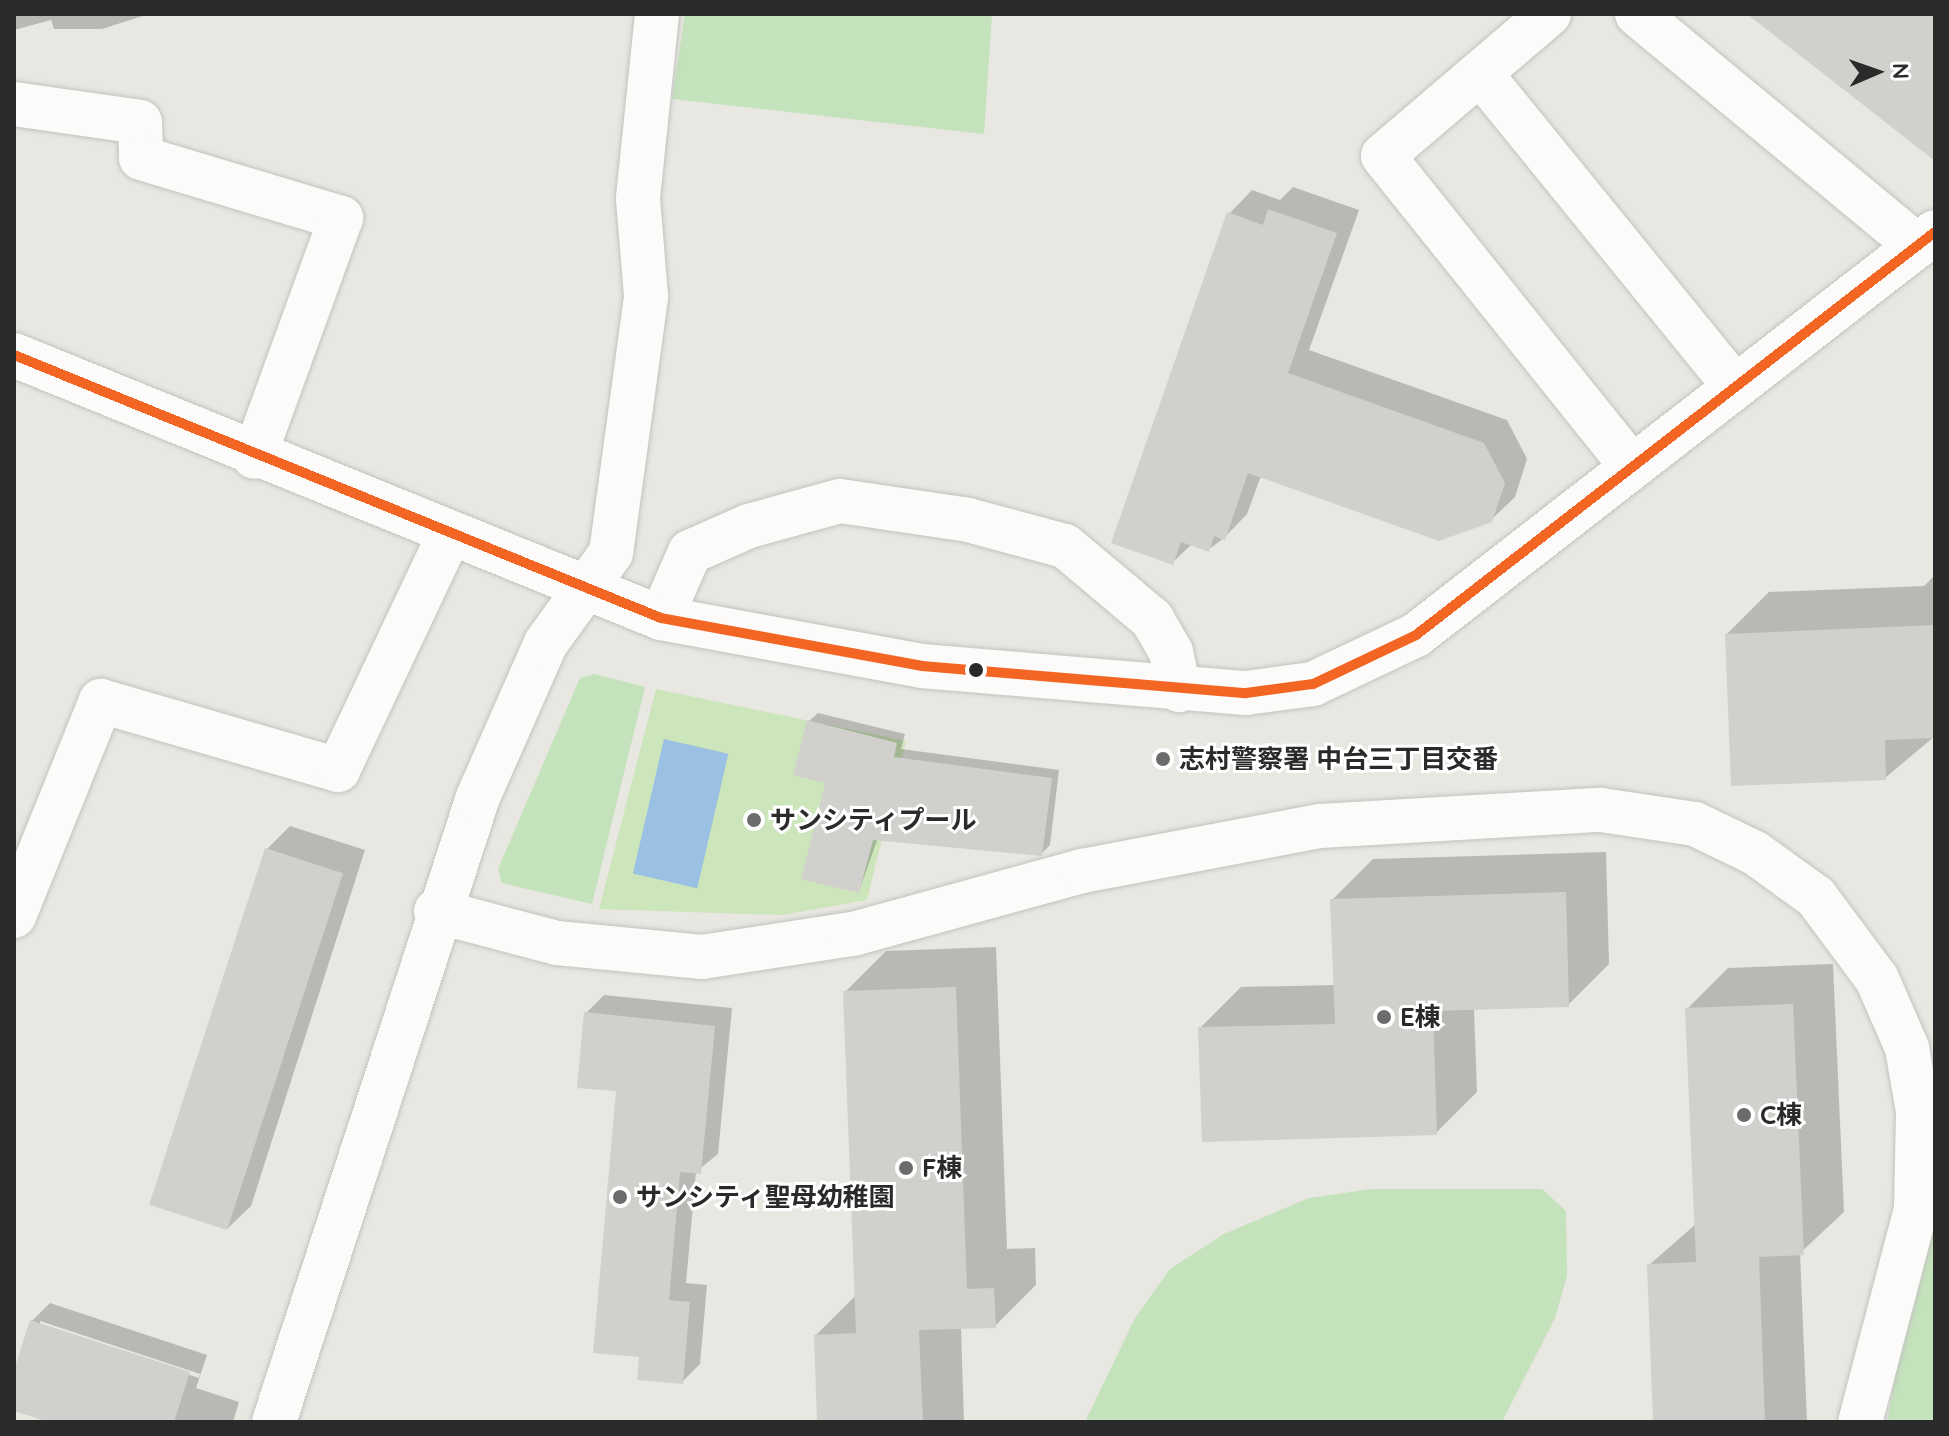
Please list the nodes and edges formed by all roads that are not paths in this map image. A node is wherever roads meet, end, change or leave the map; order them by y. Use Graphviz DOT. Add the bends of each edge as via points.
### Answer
graph roads {
  1 [pos="657,14"];
  2 [pos="1549,14"];
  3 [pos="1637,14"];
  4 [pos="1480,73"];
  5 [pos="14,104"];
  6 [pos="1926,239"];
  7 [pos="14,355"];
  8 [pos="1734,386"];
  9 [pos="254,457"];
  10 [pos="1632,467"];
  11 [pos="449,535"];
  12 [pos="584,590"];
  13 [pos="661,618"];
  14 [pos="1179,690"];
  15 [pos="436,911"];
  16 [pos="14,916"];
  17 [pos="274,1422"];
  18 [pos="1860,1422"];
  1 -- 12 [label="street" via="638,198 646,296 611,553"];
  2 -- 4 [label="street"];
  3 -- 6 [label="street"];
  4 -- 8 [label="street"];
  4 -- 10 [label="street" via="1383,156"];
  5 -- 9 [label="street" via="140,122 141,158 341,218"];
  6 -- 8 [label="street"];
  7 -- 9 [label="street"];
  8 -- 10 [label="street"];
  9 -- 11 [label="street"];
  10 -- 14 [label="street" via="1416,635 1367,663 1313,684 1246,693"];
  11 -- 12 [label="street"];
  11 -- 16 [label="street" via="338,770 101,701"];
  12 -- 13 [label="street"];
  12 -- 15 [label="street" via="546,643"];
  13 -- 14 [label="street" via="878,660"];
  13 -- 14 [label="street" via="690,552 749,526 840,501 968,520 1065,546 1152,619 1171,652"];
  15 -- 17 [label="street"];
  15 -- 18 [label="street" via="557,943 702,957 840,937 1082,871 1320,826 1601,810 1695,824 1755,853 1816,897 1877,979 1907,1048 1918,1112 1916,1209"];
}
